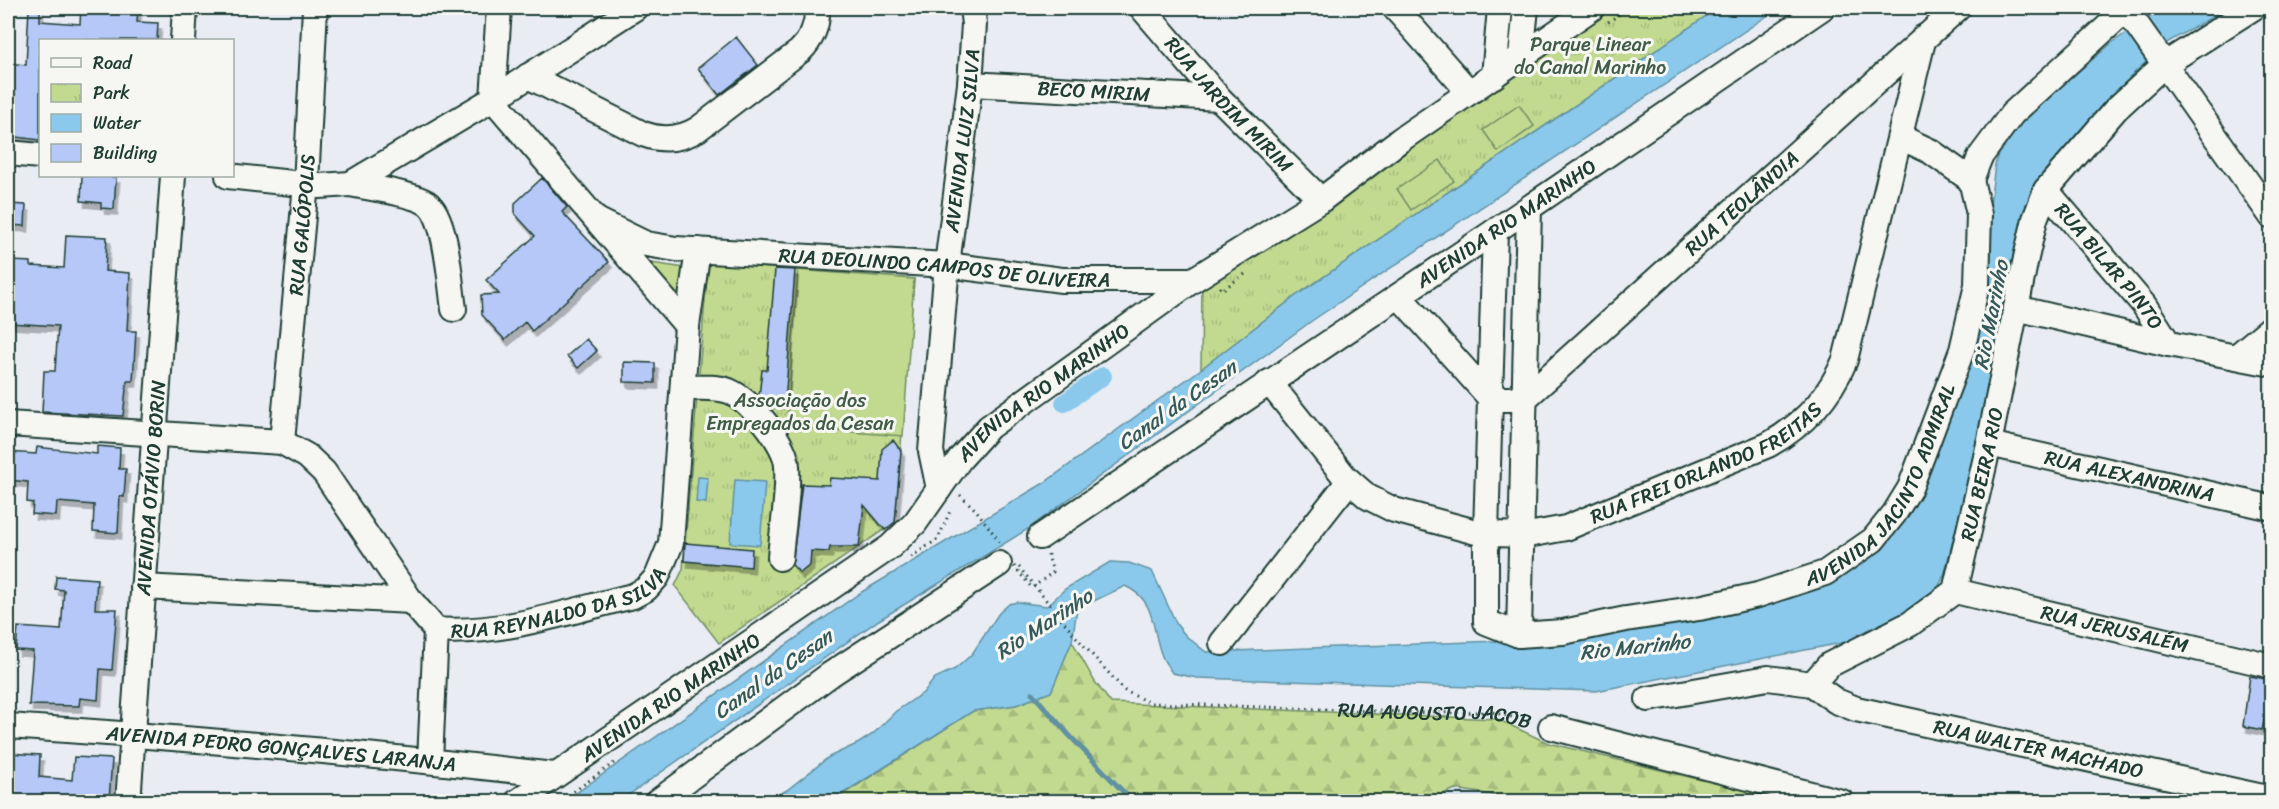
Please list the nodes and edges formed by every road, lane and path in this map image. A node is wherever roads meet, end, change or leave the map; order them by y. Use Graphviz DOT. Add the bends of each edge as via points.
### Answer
graph roads {
  1 [pos="185,8"];
  2 [pos="315,8"];
  3 [pos="499,8"];
  4 [pos="635,8"];
  5 [pos="817,8"];
  6 [pos="972,8"];
  7 [pos="1142,8"];
  8 [pos="1395,8"];
  9 [pos="1500,8"];
  10 [pos="1526,8"];
  11 [pos="1592,8"];
  12 [pos="1822,8"];
  13 [pos="1958,8"];
  14 [pos="2253,8"];
  15 [pos="2128,11"];
  16 [pos="1924,37"];
  17 [pos="183,39"];
  18 [pos="1521,57"];
  19 [pos="2163,60"];
  20 [pos="528,76"];
  21 [pos="1494,76"];
  22 [pos="970,84"];
  23 [pos="1469,92"];
  24 [pos="1219,98"];
  25 [pos="493,99"];
  26 [pos="1900,137"];
  27 [pos="8,153"];
  28 [pos="39,156"];
  29 [pos="172,177"];
  30 [pos="234,177"];
  31 [pos="1971,180"];
  32 [pos="306,184"];
  33 [pos="350,184"];
  34 [pos="2046,190"];
  35 [pos="1321,200"];
  36 [pos="1529,208"];
  37 [pos="2271,217"];
  38 [pos="599,221"];
  39 [pos="1494,231"];
  40 [pos="698,250"];
  41 [pos="947,265"];
  42 [pos="1193,280"];
  43 [pos="1399,296"];
  44 [pos="2016,308"];
  45 [pos="454,309"];
  46 [pos="687,326"];
  47 [pos="2271,327"];
  48 [pos="2169,344"];
  49 [pos="2237,356"];
  50 [pos="2271,364"];
  51 [pos="1269,381"];
  52 [pos="683,388"];
  53 [pos="1491,399"];
  54 [pos="1524,399"];
  55 [pos="8,424"];
  56 [pos="153,434"];
  57 [pos="282,442"];
  58 [pos="1989,444"];
  59 [pos="1349,481"];
  60 [pos="939,489"];
  61 [pos="2271,508"];
  62 [pos="975,510"];
  63 [pos="1486,533"];
  64 [pos="1520,535"];
  65 [pos="1042,541"];
  66 [pos="780,558"];
  67 [pos="1007,561"];
  68 [pos="143,587"];
  69 [pos="1955,591"];
  70 [pos="411,601"];
  71 [pos="436,630"];
  72 [pos="1519,635"];
  73 [pos="1222,643"];
  74 [pos="2271,666"];
  75 [pos="1812,684"];
  76 [pos="1648,699"];
  77 [pos="8,726"];
  78 [pos="1551,727"];
  79 [pos="132,734"];
  80 [pos="430,761"];
  81 [pos="554,775"];
  82 [pos="2271,799"];
  83 [pos="128,801"];
  84 [pos="517,801"];
  85 [pos="657,801"];
  86 [pos="1842,801"];
  1 -- 17 [label="street"];
  2 -- 32 [label="street, RUA GALÓPOLIS"];
  3 -- 25 [label="street"];
  4 -- 20 [label="street"];
  5 -- 20 [label="street" via="815,28 800,51 698,129 681,137 662,139 643,134"];
  6 -- 22 [label="street, AVENIDA LUIZ SILVA"];
  7 -- 24 [label="street, RUA JARDIM MIRIM"];
  8 -- 23 [label="street"];
  9 -- 21 [label="street"];
  10 -- 18 [label="street"];
  11 -- 18 [label="street, AVENIDA RIO MARINHO"];
  12 -- 36 [label="street, AVENIDA RIO MARINHO"];
  13 -- 16 [label="street, RUA TEOLÂNDIA"];
  14 -- 19 [label="street, RUA BEIRA RIO"];
  15 -- 19 [label="street"];
  15 -- 31 [label="street" via="2012,114 1980,157"];
  16 -- 26 [label="street, RUA FREI ORLANDO FREITAS"];
  16 -- 54 [label="street, RUA TEOLÂNDIA"];
  18 -- 21 [label="street, AVENIDA RIO MARINHO"];
  19 -- 34 [label="street, RUA BEIRA RIO"];
  19 -- 37 [label="street"];
  20 -- 25 [label="street"];
  21 -- 23 [label="street, AVENIDA RIO MARINHO"];
  22 -- 24 [label="street, BECO MIRIM"];
  22 -- 41 [label="street, AVENIDA LUIZ SILVA"];
  23 -- 35 [label="street, AVENIDA RIO MARINHO"];
  24 -- 35 [label="street, RUA JARDIM MIRIM"];
  25 -- 33 [label="street"];
  25 -- 38 [label="street"];
  26 -- 31 [label="street" via="1930,151"];
  26 -- 64 [label="street, RUA FREI ORLANDO FREITAS" via="1845,360 1830,391 1808,418 1768,445 1588,519 1557,531"];
  27 -- 28 [label="street"];
  29 -- 56 [label="street, AVENIDA OTÁVIO BORIN"];
  30 -- 32 [label="street"];
  31 -- 72 [label="street, AVENIDA JACINTO ADMIRAL" via="1979,214 1977,285 1962,350 1910,488 1874,540 1825,573 1758,595 1563,632"];
  32 -- 33 [label="street"];
  32 -- 57 [label="street, RUA GALÓPOLIS"];
  33 -- 45 [label="street" via="418,199 434,210 441,225"];
  34 -- 44 [label="street, RUA BEIRA RIO"];
  34 -- 48 [label="street, RUA BILAR PINTO" via="2144,305"];
  35 -- 42 [label="street, AVENIDA RIO MARINHO"];
  36 -- 39 [label="street, AVENIDA RIO MARINHO"];
  36 -- 54 [label="street"];
  38 -- 40 [label="street, RUA DEOLINDO CAMPOS DE OLIVEIRA" via="646,244"];
  38 -- 46 [label="street"];
  39 -- 43 [label="street, AVENIDA RIO MARINHO"];
  39 -- 53 [label="street, AVENIDA JACINTO ADMIRAL"];
  40 -- 41 [label="street, RUA DEOLINDO CAMPOS DE OLIVEIRA"];
  40 -- 46 [label="street, RUA REYNALDO DA SILVA"];
  41 -- 42 [label="street, RUA DEOLINDO CAMPOS DE OLIVEIRA" via="1062,280"];
  41 -- 60 [label="street, AVENIDA LUIZ SILVA" via="931,451"];
  42 -- 60 [label="street, AVENIDA RIO MARINHO" via="988,427"];
  43 -- 51 [label="street, AVENIDA RIO MARINHO"];
  43 -- 53 [label="street"];
  44 -- 48 [label="street"];
  44 -- 58 [label="street, RUA BEIRA RIO"];
  46 -- 52 [label="street, RUA REYNALDO DA SILVA"];
  47 -- 49 [label="street"];
  48 -- 49 [label="street"];
  49 -- 50 [label="street"];
  51 -- 59 [label="street, RUA FREI ORLANDO FREITAS"];
  51 -- 65 [label="street, AVENIDA RIO MARINHO"];
  52 -- 66 [label="street" via="721,389 739,397 783,448 788,465"];
  52 -- 71 [label="street, RUA REYNALDO DA SILVA" via="671,543 661,570 646,589 633,596 495,628"];
  53 -- 54 [label="street"];
  53 -- 63 [label="street, AVENIDA JACINTO ADMIRAL"];
  54 -- 64 [label="street"];
  55 -- 56 [label="street"];
  56 -- 57 [label="street"];
  56 -- 68 [label="street, AVENIDA OTÁVIO BORIN"];
  57 -- 70 [label="street, RUA REYNALDO DA SILVA" via="307,456 324,472"];
  58 -- 61 [label="street, RUA ALEXANDRINA"];
  58 -- 69 [label="street, RUA BEIRA RIO"];
  59 -- 63 [label="street, RUA FREI ORLANDO FREITAS" via="1368,497 1394,510"];
  59 -- 73 [label="street"];
  60 -- 81 [label="street, AVENIDA RIO MARINHO" via="915,523 890,547"];
  62 -- 67 [label="path"];
  63 -- 64 [label="street, RUA FREI ORLANDO FREITAS"];
  63 -- 72 [label="street, AVENIDA JACINTO ADMIRAL" via="1486,622"];
  64 -- 72 [label="street"];
  65 -- 67 [label="path, bridge" via="1053,572 1032,588"];
  67 -- 78 [label="path, RUA AUGUSTO JACOB" via="1019,567 1125,691 1149,703 1492,712"];
  67 -- 85 [label="street" via="831,674"];
  68 -- 70 [label="street"];
  68 -- 79 [label="street, AVENIDA OTÁVIO BORIN"];
  69 -- 74 [label="street, RUA JERUSALÉM"];
  69 -- 75 [label="street" via="1910,624 1829,665"];
  70 -- 71 [label="street, RUA REYNALDO DA SILVA"];
  71 -- 80 [label="street"];
  75 -- 76 [label="street" via="1768,678"];
  75 -- 82 [label="street, RUA WALTER MACHADO" via="1856,709"];
  77 -- 79 [label="street, AVENIDA PEDRO GONÇALVES LARANJA"];
  78 -- 86 [label="street, RUA AUGUSTO JACOB"];
  79 -- 80 [label="street, AVENIDA PEDRO GONÇALVES LARANJA"];
  79 -- 83 [label="street, AVENIDA OTÁVIO BORIN"];
  80 -- 81 [label="street, AVENIDA PEDRO GONÇALVES LARANJA"];
  81 -- 84 [label="street, AVENIDA RIO MARINHO"];
}
